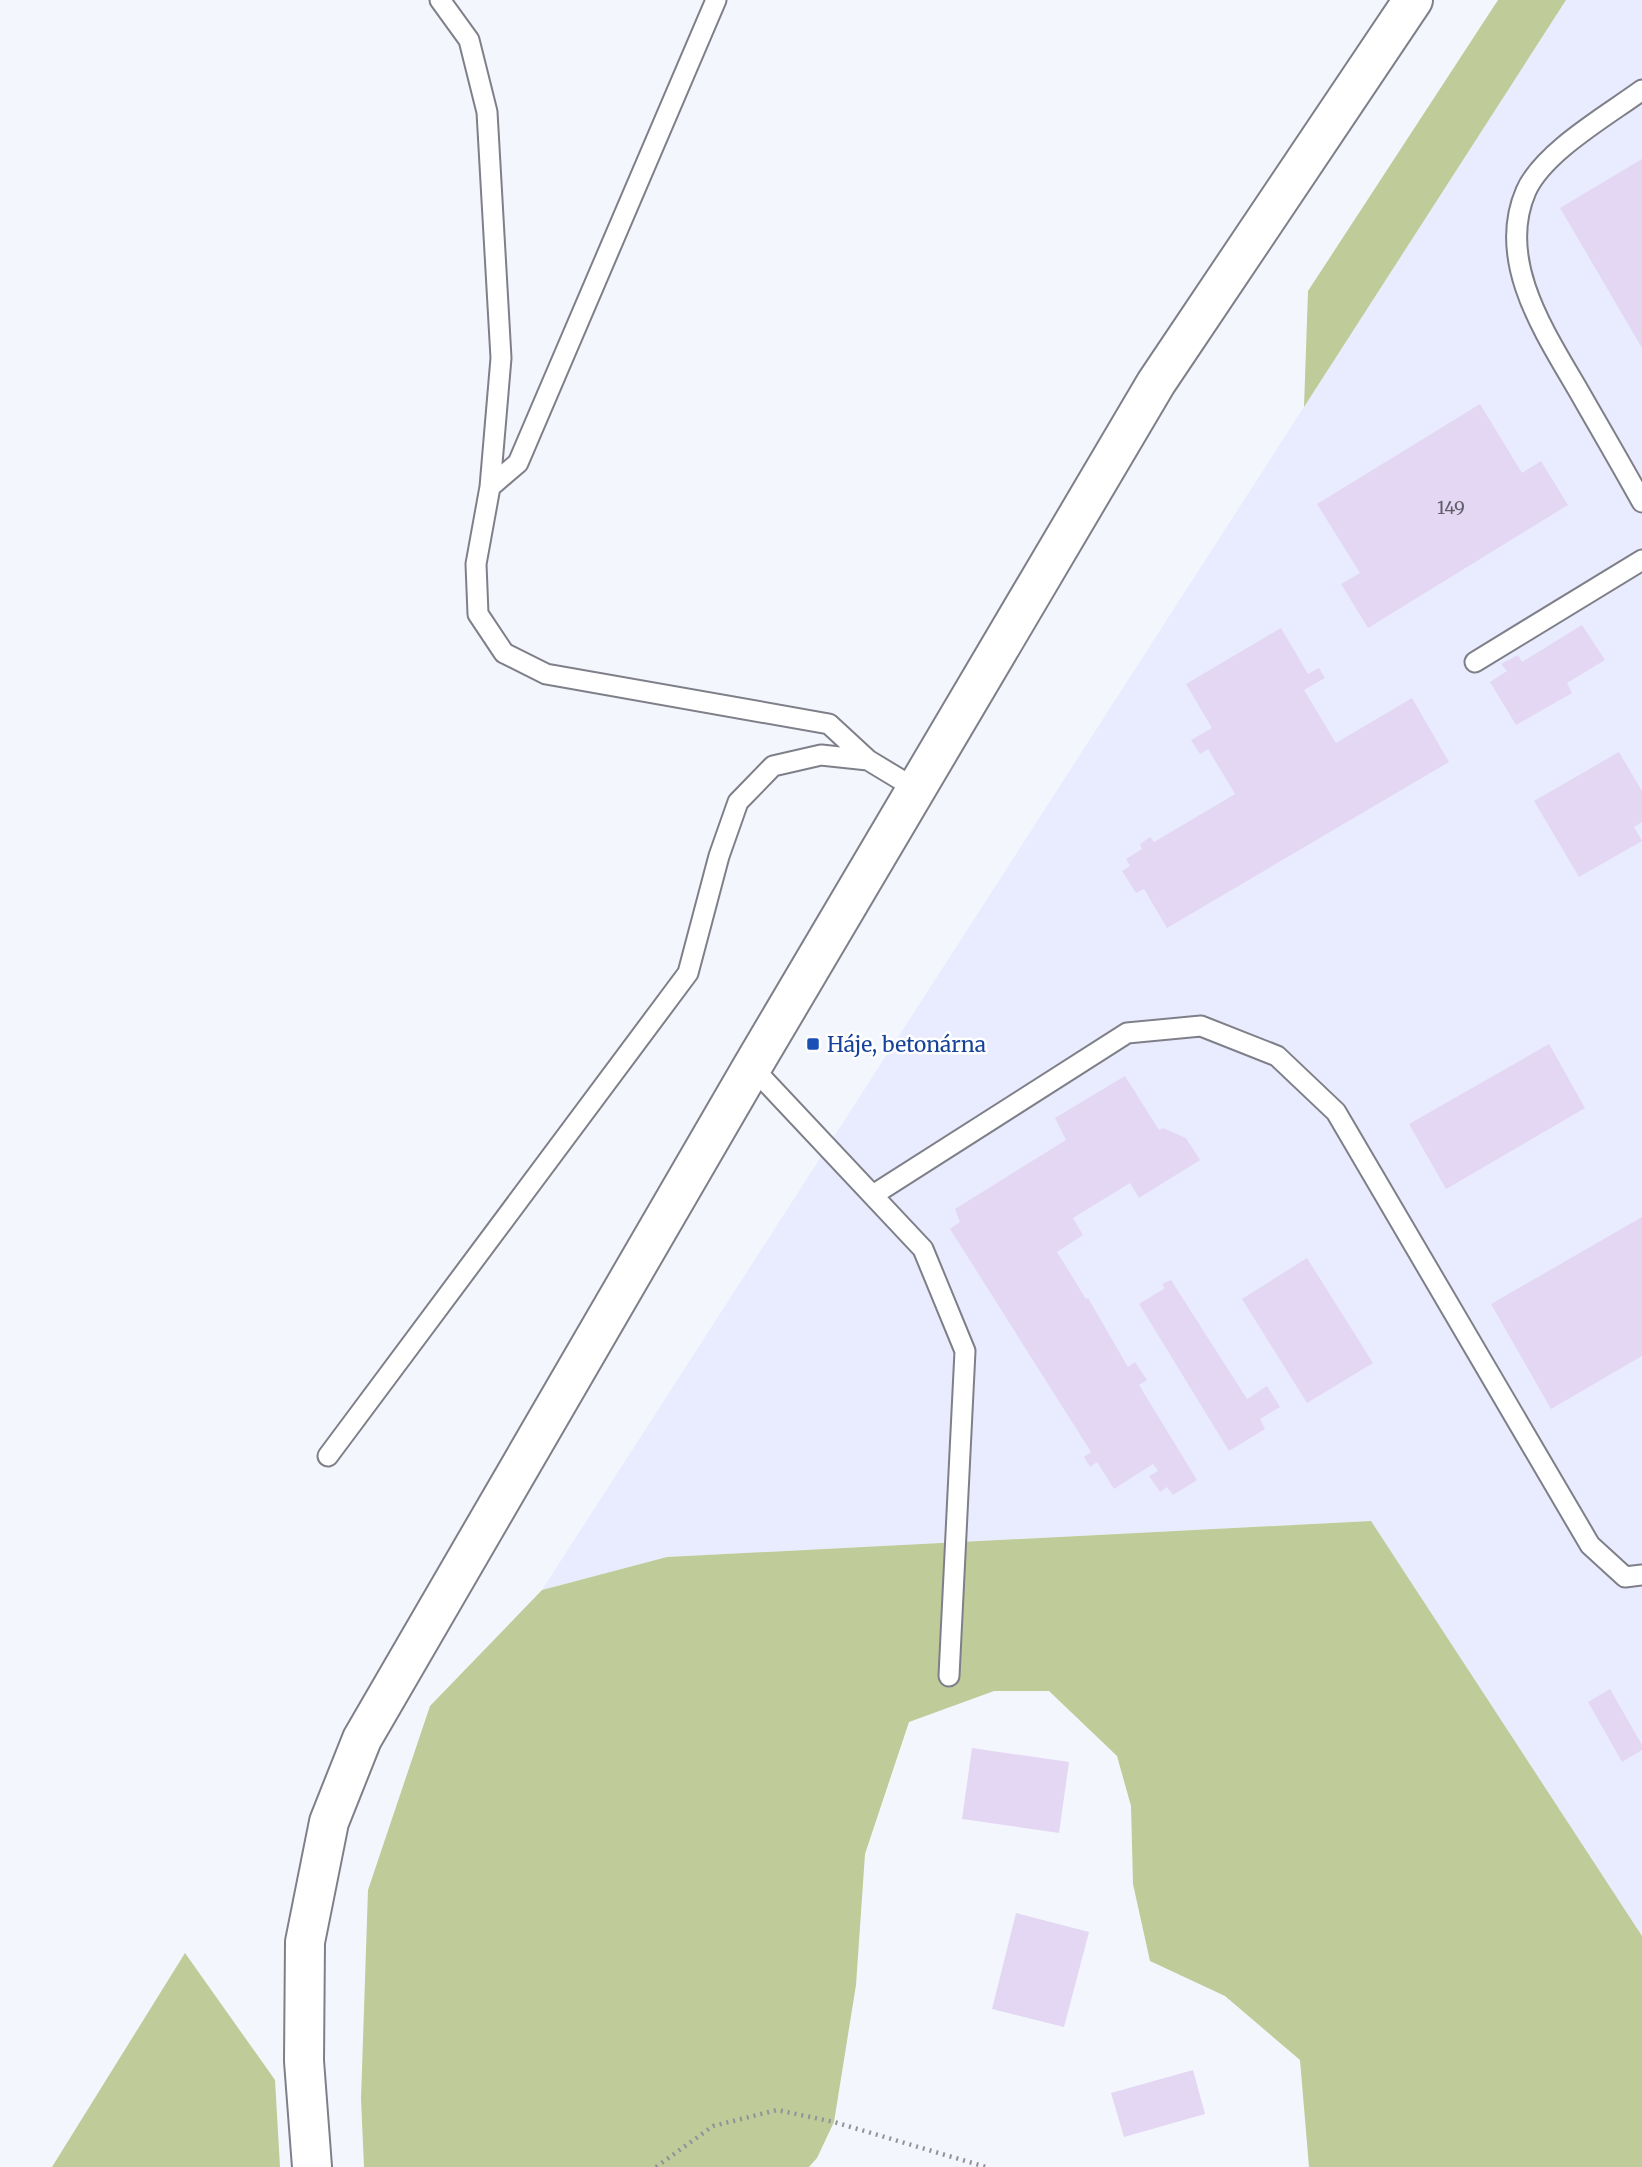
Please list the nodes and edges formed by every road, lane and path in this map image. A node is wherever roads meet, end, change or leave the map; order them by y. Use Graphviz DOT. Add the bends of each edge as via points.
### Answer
graph roads {
  1 [pos="440,0"];
  2 [pos="716,0"];
  3 [pos="1413,0"];
  4 [pos="1642,90"];
  5 [pos="490,487"];
  6 [pos="1642,502"];
  7 [pos="1642,560"];
  8 [pos="1475,662"];
  9 [pos="869,760"];
  10 [pos="916,789"];
  11 [pos="752,1067"];
  12 [pos="873,1195"];
  13 [pos="328,1456"];
  14 [pos="1642,1575"];
  15 [pos="948,1676"];
  16 [pos="312,2167"];
  17 [pos="656,2167"];
  18 [pos="986,2167"];
  1 -- 5 [label="lane" via="469,40 487,112 500,358"];
  2 -- 5 [label="lane" via="518,463"];
  3 -- 10 [label="main road" via="1156,383"];
  4 -- 6 [label="lane" via="1552,157 1526,190 1517,251 1542,328"];
  5 -- 9 [label="lane" via="476,564 478,614 504,653 546,674 829,724"];
  7 -- 8 [label="lane"];
  9 -- 10 [label="lane"];
  9 -- 13 [label="lane" via="821,755 773,766 738,802 688,973"];
  10 -- 11 [label="main road"];
  11 -- 12 [label="lane"];
  11 -- 16 [label="main road" via="357,1751 329,1822 305,1941 304,2061"];
  12 -- 14 [label="lane" via="1127,1033 1201,1026 1277,1056 1336,1112 1590,1545 1625,1577"];
  12 -- 15 [label="lane" via="923,1249 965,1351"];
  17 -- 18 [label="path" via="713,2126 777,2110"];
}
